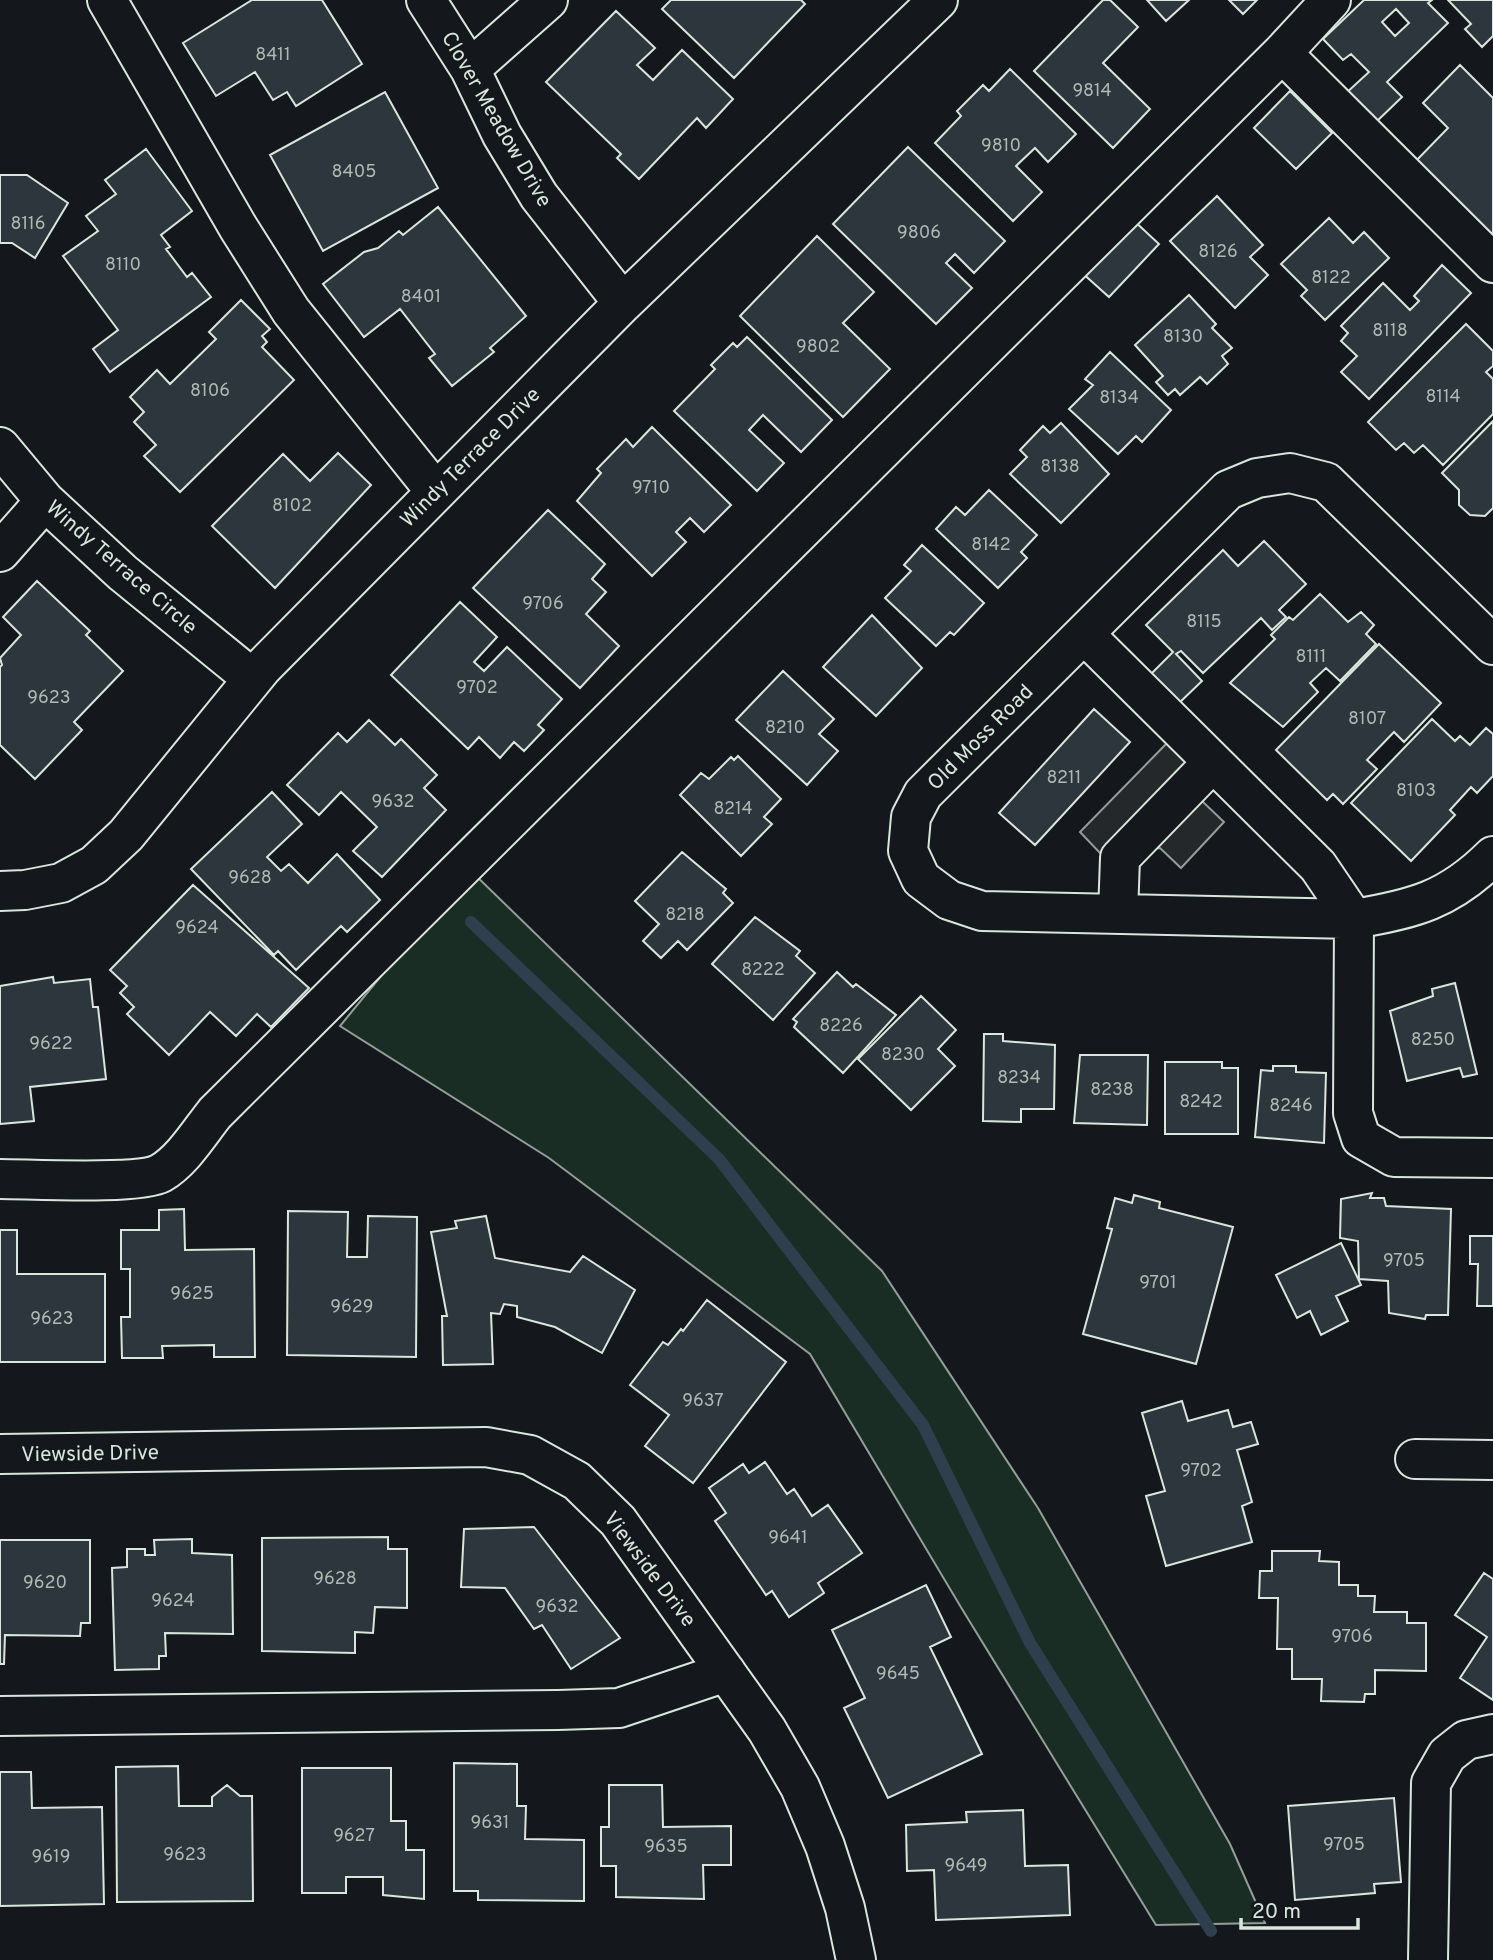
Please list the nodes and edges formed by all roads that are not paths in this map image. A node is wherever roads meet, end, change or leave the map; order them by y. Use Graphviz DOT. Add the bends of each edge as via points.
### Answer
graph roads {
  1 [pos="107,0"];
  2 [pos="426,0"];
  3 [pos="548,0"];
  4 [pos="938,0"];
  5 [pos="1331,0"];
  6 [pos="1282,53"];
  7 [pos="470,69"];
  8 [pos="1493,263"];
  9 [pos="623,303"];
  10 [pos="0,447"];
  11 [pos="436,492"];
  12 [pos="45,501"];
  13 [pos="0,552"];
  14 [pos="1084,634"];
  15 [pos="1493,645"];
  16 [pos="253,679"];
  17 [pos="1213,762"];
  18 [pos="1493,856"];
  19 [pos="0,891"];
  20 [pos="1118,914"];
  21 [pos="1354,919"];
  22 [pos="1493,1158"];
  23 [pos="0,1179"];
  24 [pos="0,1454"];
  25 [pos="1415,1458"];
  26 [pos="1493,1460"];
  27 [pos="726,1672"];
  28 [pos="0,1716"];
  29 [pos="1493,1734"];
  30 [pos="856,1960"];
  31 [pos="1428,1960"];
  1 -- 11 [label="street" via="290,311"];
  2 -- 7 [label="street, Clover Meadow Drive"];
  3 -- 7 [label="street"];
  4 -- 9 [label="street, Windy Terrace Drive"];
  5 -- 6 [label="street"];
  6 -- 8 [label="street"];
  6 -- 23 [label="street" via="215,1113 174,1162 159,1175 116,1180"];
  7 -- 9 [label="street, Clover Meadow Drive" via="502,135 539,195"];
  9 -- 11 [label="street, Windy Terrace Drive"];
  10 -- 12 [label="street, Windy Terrace Circle"];
  11 -- 16 [label="street, Windy Terrace Drive"];
  12 -- 13 [label="street"];
  12 -- 16 [label="street, Windy Terrace Circle" via="123,573"];
  14 -- 15 [label="street, Old Moss Road" via="1228,490 1257,478 1290,473 1326,482"];
  14 -- 17 [label="street"];
  14 -- 20 [label="street, Old Moss Road" via="923,794 911,817 908,851 921,879 949,900 982,911"];
  16 -- 19 [label="street, Windy Terrace Drive" via="126,835 94,865 61,883"];
  17 -- 20 [label="street" via="1120,858"];
  17 -- 21 [label="street" via="1318,866"];
  18 -- 21 [label="street, Old Moss Road" via="1442,896 1401,911"];
  20 -- 21 [label="street, Old Moss Road"];
  21 -- 22 [label="street" via="1353,1113 1361,1138 1394,1157"];
  24 -- 27 [label="street, Viewside Drive" via="486,1447 530,1455 577,1481 618,1521"];
  25 -- 26 [label="street"];
  27 -- 28 [label="street" via="619,1708"];
  27 -- 30 [label="street, Viewside Drive" via="800,1787 825,1846"];
  29 -- 31 [label="street" via="1466,1740 1447,1755 1431,1783"];
}
